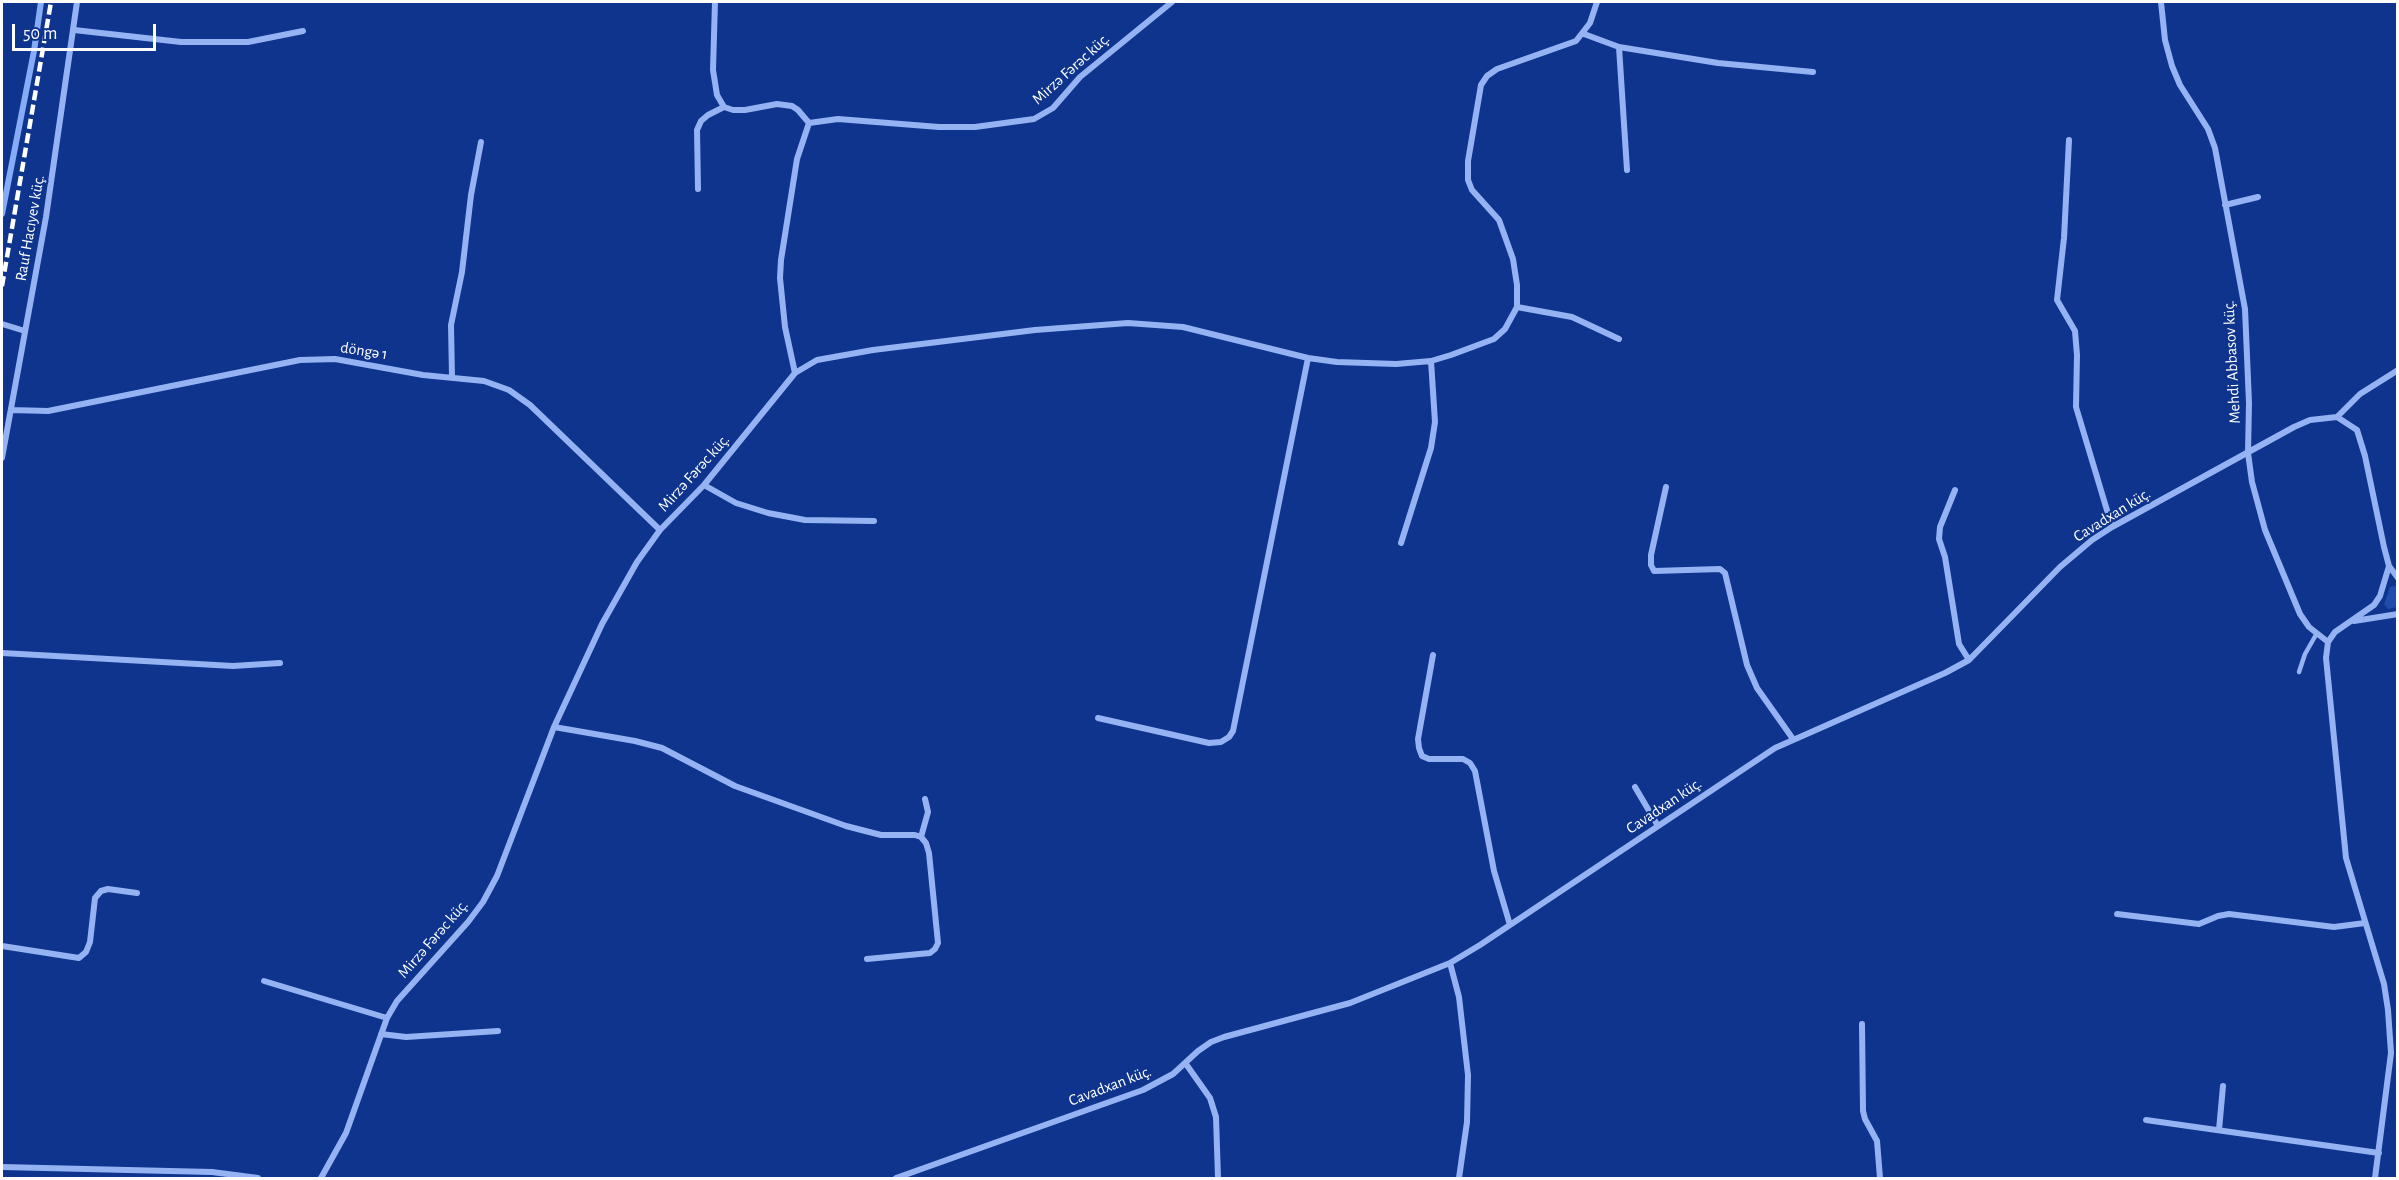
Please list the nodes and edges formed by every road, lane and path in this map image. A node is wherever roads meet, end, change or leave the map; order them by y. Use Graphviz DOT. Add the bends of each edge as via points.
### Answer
graph roads {
  1 [pos="77,2"];
  2 [pos="715,2"];
  3 [pos="1172,2"];
  4 [pos="1597,2"];
  5 [pos="2161,2"];
  6 [pos="74,30"];
  7 [pos="303,31"];
  8 [pos="1584,34"];
  9 [pos="1619,48"];
  10 [pos="1812,72"];
  11 [pos="724,107"];
  12 [pos="809,123"];
  13 [pos="2069,140"];
  14 [pos="481,142"];
  15 [pos="1627,170"];
  16 [pos="698,189"];
  17 [pos="2258,197"];
  18 [pos="2225,205"];
  19 [pos="1517,307"];
  20 [pos="2,324"];
  21 [pos="25,331"];
  22 [pos="1619,339"];
  23 [pos="1308,358"];
  24 [pos="1431,361"];
  25 [pos="2397,370"];
  26 [pos="795,373"];
  27 [pos="452,377"];
  28 [pos="10,410"];
  29 [pos="2337,417"];
  30 [pos="2248,453"];
  31 [pos="2,458"];
  32 [pos="704,485"];
  33 [pos="1666,487"];
  34 [pos="1955,490"];
  35 [pos="874,521"];
  36 [pos="2112,527"];
  37 [pos="660,530"];
  38 [pos="1401,543"];
  39 [pos="2389,566"];
  40 [pos="2397,578"];
  41 [pos="2397,615"];
  42 [pos="2352,621"];
  43 [pos="2317,633"];
  44 [pos="2328,642"];
  45 [pos="2,653"];
  46 [pos="1433,655"];
  47 [pos="1969,660"];
  48 [pos="280,663"];
  49 [pos="2299,672"];
  50 [pos="1098,718"];
  51 [pos="554,727"];
  52 [pos="1793,739"];
  53 [pos="1635,787"];
  54 [pos="925,799"];
  55 [pos="1658,826"];
  56 [pos="921,837"];
  57 [pos="137,893"];
  58 [pos="2117,914"];
  59 [pos="2366,923"];
  60 [pos="1510,925"];
  61 [pos="2,946"];
  62 [pos="867,959"];
  63 [pos="1450,963"];
  64 [pos="264,981"];
  65 [pos="387,1018"];
  66 [pos="1862,1024"];
  67 [pos="498,1031"];
  68 [pos="381,1034"];
  69 [pos="1186,1064"];
  70 [pos="2388,1081"];
  71 [pos="2397,1081"];
  72 [pos="2223,1086"];
  73 [pos="2145,1120"];
  74 [pos="2219,1130"];
  75 [pos="2379,1153"];
  76 [pos="2,1167"];
  77 [pos="258,1179"];
  78 [pos="321,1179"];
  79 [pos="896,1179"];
  80 [pos="1218,1179"];
  81 [pos="1459,1179"];
  82 [pos="1880,1179"];
  83 [pos="2375,1179"];
  1 -- 6 [label="street, Rauf Hacıyev küç."];
  2 -- 11 [label="street" via="713,70 717,95"];
  3 -- 12 [label="street, Mirzə Fərəc küç." via="1080,77 1053,108 1034,118 975,127 837,119"];
  4 -- 8 [label="street"];
  5 -- 18 [label="street, Mehdi Abbasov küç." via="2172,66 2208,129"];
  6 -- 7 [label="street" via="181,42 248,42"];
  6 -- 21 [label="street, Rauf Hacıyev küç."];
  8 -- 9 [label="street"];
  8 -- 19 [label="street" via="1565,46 1497,69 1487,76 1478,97 1468,180 1499,220 1506,236 1513,259"];
  9 -- 10 [label="street"];
  9 -- 15 [label="street"];
  11 -- 12 [label="street" via="739,110 777,104 792,106"];
  11 -- 16 [label="street" via="708,115 697,130"];
  12 -- 26 [label="street" via="797,159 781,260 785,327"];
  13 -- 36 [label="street" via="2057,300 2075,331 2076,407"];
  14 -- 27 [label="street" via="451,325"];
  17 -- 18 [label="street"];
  18 -- 30 [label="street, Mehdi Abbasov küç." via="2245,309"];
  19 -- 22 [label="street" via="1572,317"];
  19 -- 24 [label="street" via="1494,339"];
  20 -- 21 [label="street"];
  21 -- 28 [label="street, Rauf Hacıyev küç."];
  23 -- 24 [label="street" via="1396,364"];
  23 -- 26 [label="street" via="1183,327 1128,323 862,351 817,360"];
  23 -- 50 [label="street" via="1233,731 1221,742 1209,742"];
  24 -- 38 [label="street" via="1435,422"];
  25 -- 29 [label="street" via="2360,394"];
  26 -- 32 [label="street, Mirzə Fərəc küç."];
  27 -- 28 [label="street, döngə 1" via="335,359 300,360 48,411"];
  27 -- 37 [label="street, döngə 1" via="484,381 509,390 530,405"];
  28 -- 31 [label="street, Rauf Hacıyev küç."];
  29 -- 30 [label="street, Cavadxan küç." via="2310,420"];
  29 -- 39 [label="street" via="2357,430 2361,440"];
  30 -- 36 [label="street, Cavadxan küç."];
  30 -- 43 [label="street, Mehdi Abbasov küç." via="2265,530 2300,614"];
  32 -- 35 [label="street" via="736,503 768,513 805,520"];
  32 -- 37 [label="street, Mirzə Fərəc küç."];
  33 -- 52 [label="street" via="1652,555 1654,571 1720,568 1725,573 1747,665 1757,688"];
  34 -- 47 [label="street" via="1939,538 1959,644"];
  36 -- 47 [label="street, Cavadxan küç." via="2060,567"];
  37 -- 51 [label="street, Mirzə Fərəc küç." via="602,624"];
  39 -- 40 [label="street"];
  39 -- 42 [label="street" via="2374,605"];
  41 -- 42 [label="street"];
  42 -- 44 [label="street"];
  43 -- 44 [label="street, Mehdi Abbasov küç."];
  43 -- 49 [label="lane"];
  44 -- 59 [label="street" via="2326,658 2341,828"];
  45 -- 48 [label="street" via="233,666"];
  46 -- 60 [label="street" via="1419,748 1422,756 1429,759 1463,759 1475,771 1494,871"];
  47 -- 52 [label="street, Cavadxan küç."];
  51 -- 56 [label="street" via="662,748 735,786 846,826 881,835"];
  51 -- 65 [label="street, Mirzə Fərəc küç." via="497,876 483,902 397,1000"];
  52 -- 55 [label="street, Cavadxan küç."];
  53 -- 55 [label="street"];
  54 -- 56 [label="street" via="928,812"];
  55 -- 60 [label="street, Cavadxan küç."];
  56 -- 62 [label="street" via="930,853 938,943 930,953"];
  57 -- 61 [label="street" via="101,891 95,898 86,952 80,958"];
  58 -- 59 [label="street" via="2199,924 2229,914 2334,927"];
  59 -- 70 [label="street" via="2388,1010"];
  60 -- 63 [label="street, Cavadxan küç."];
  63 -- 69 [label="street, Cavadxan küç." via="1350,1003 1224,1037 1198,1051"];
  63 -- 81 [label="street" via="1459,997 1468,1075 1467,1122"];
  64 -- 65 [label="street"];
  65 -- 68 [label="street, Mirzə Fərəc küç."];
  66 -- 82 [label="street" via="1863,1111 1877,1142"];
  67 -- 68 [label="street" via="406,1037"];
  68 -- 78 [label="street, Mirzə Fərəc küç." via="346,1133"];
  69 -- 79 [label="street, Cavadxan küç." via="1143,1090"];
  69 -- 80 [label="street" via="1210,1098 1216,1117"];
  70 -- 71 [label="street"];
  70 -- 75 [label="street"];
  72 -- 74 [label="street"];
  73 -- 74 [label="street"];
  74 -- 75 [label="street"];
  75 -- 83 [label="street"];
  76 -- 77 [label="street" via="212,1172"];
}
